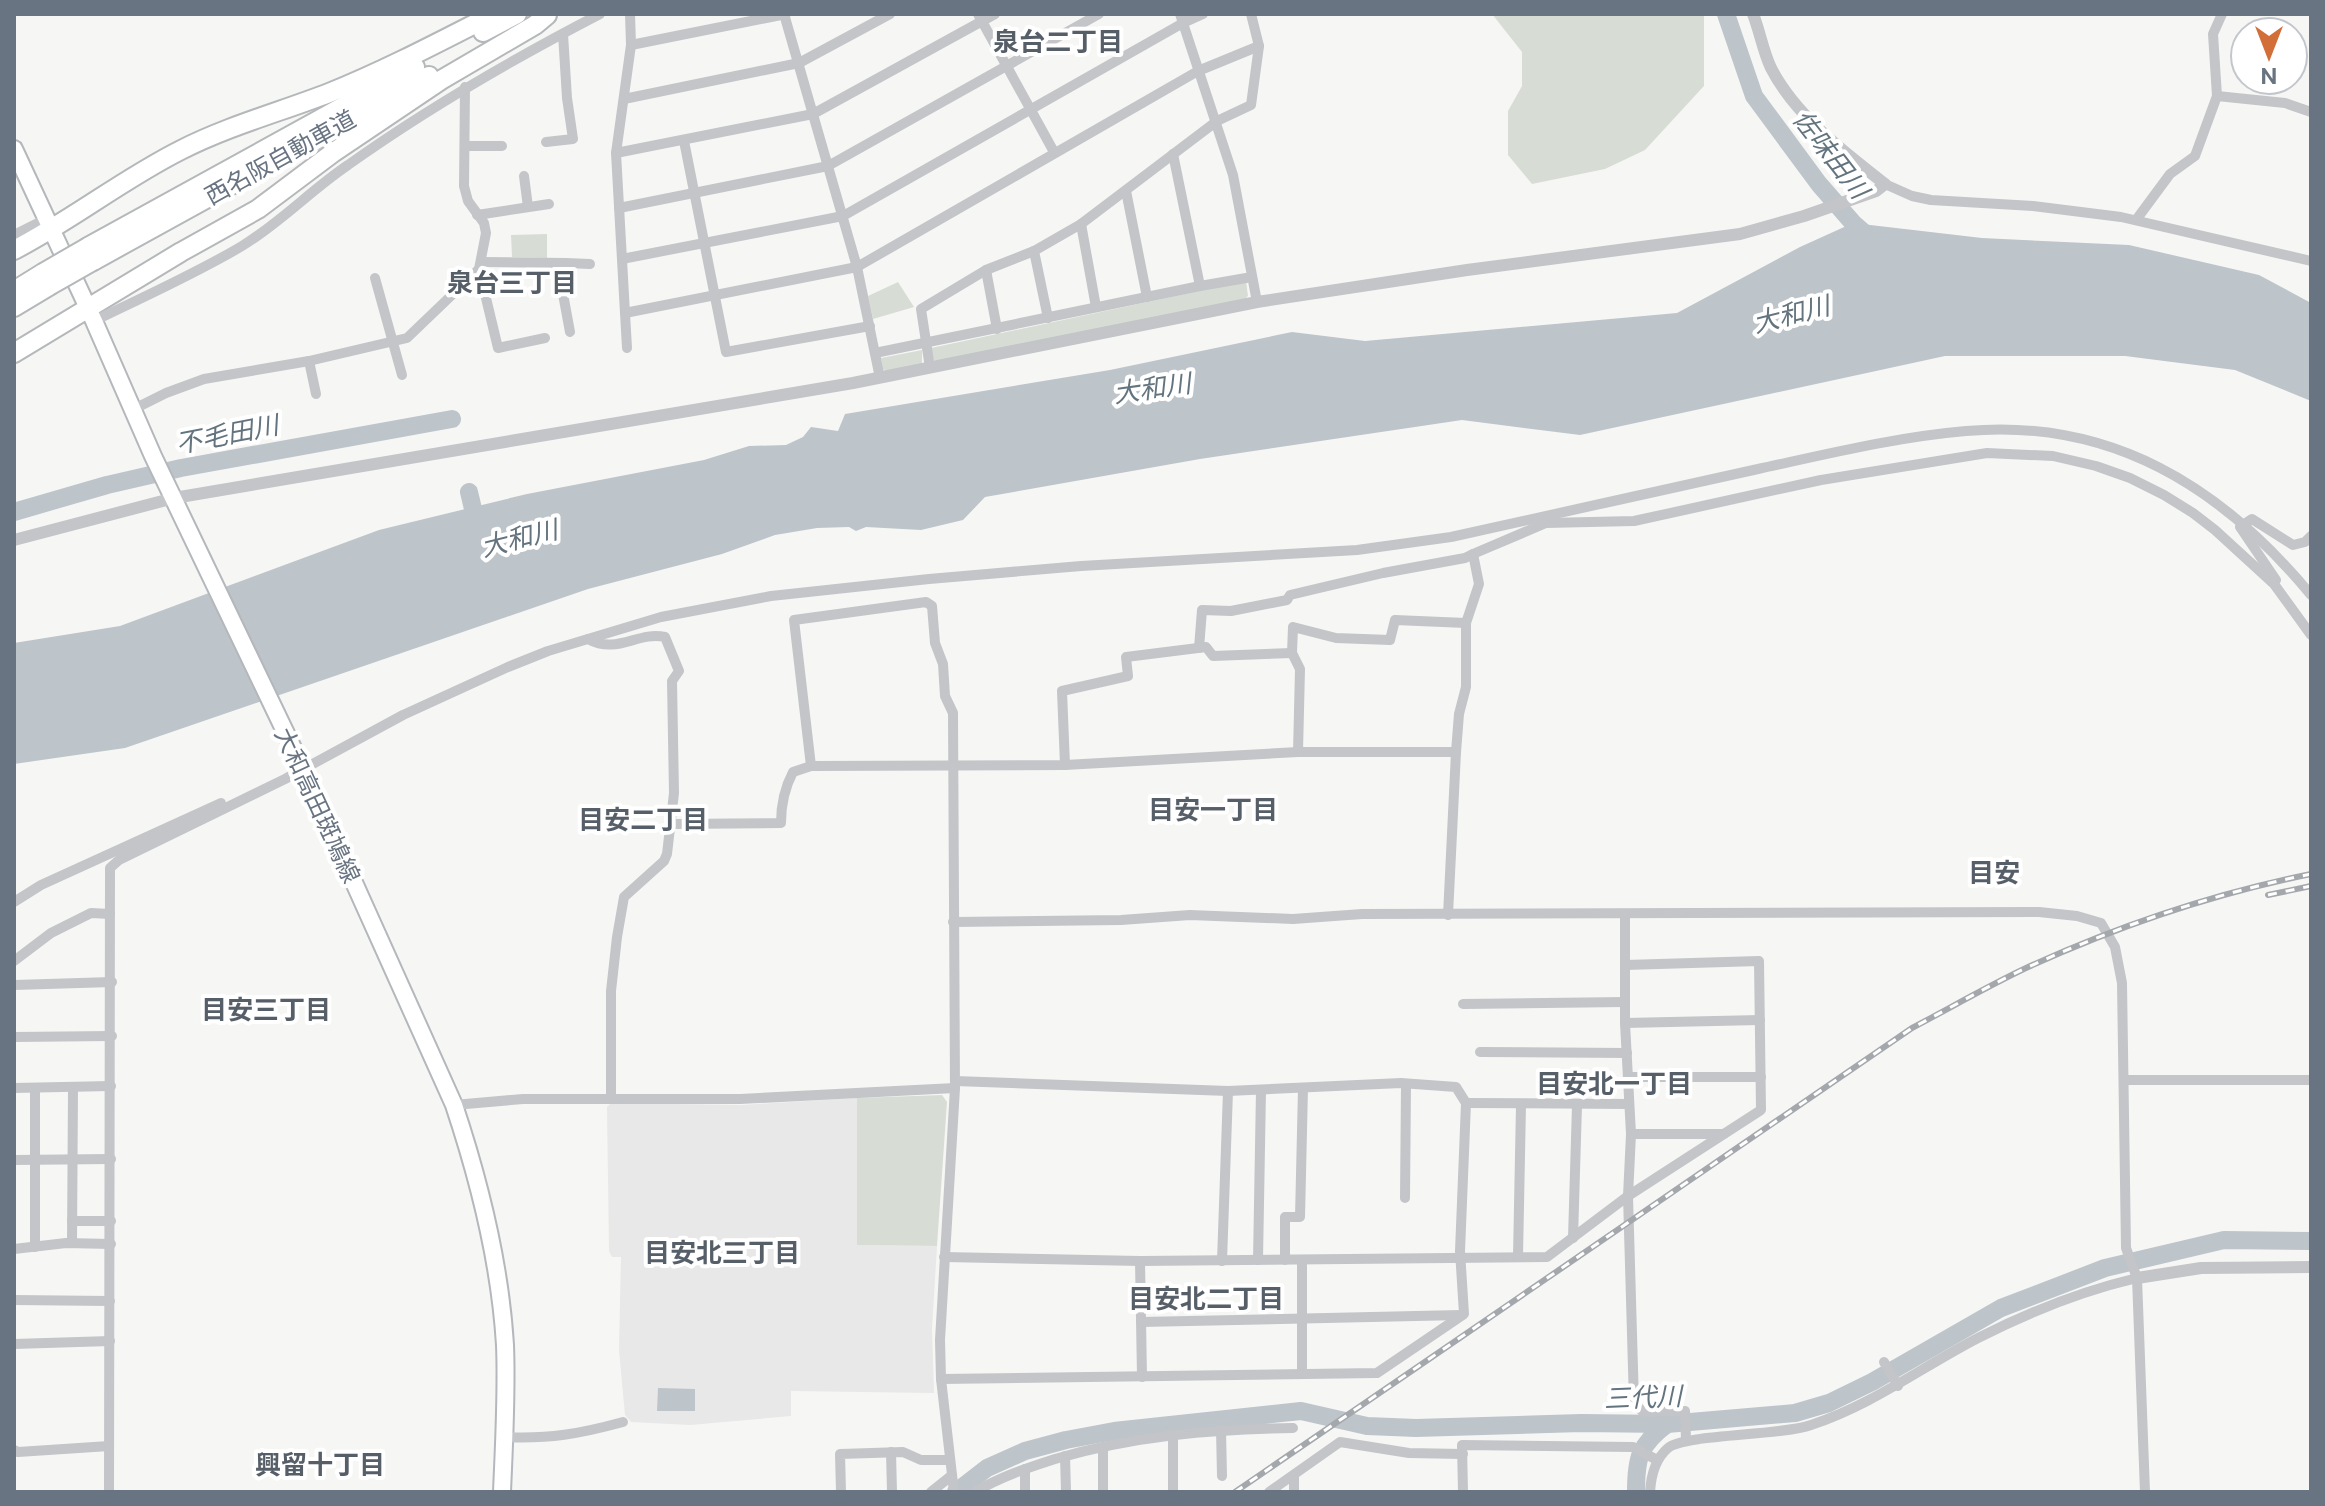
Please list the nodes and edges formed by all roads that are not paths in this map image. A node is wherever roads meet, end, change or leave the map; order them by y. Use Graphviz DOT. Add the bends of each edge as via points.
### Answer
graph roads {
  1 [pos="494,14"];
  2 [pos="517,14"];
  3 [pos="600,14"];
  4 [pos="630,14"];
  5 [pos="785,14"];
  6 [pos="890,14"];
  7 [pos="995,14"];
  8 [pos="1099,14"];
  9 [pos="1203,14"];
  10 [pos="1251,14"];
  11 [pos="1753,14"];
  12 [pos="2222,14"];
  13 [pos="548,15"];
  14 [pos="980,18"];
  15 [pos="1181,18"];
  16 [pos="563,34"];
  17 [pos="631,45"];
  18 [pos="1259,46"];
  19 [pos="799,63"];
  20 [pos="1005,66"];
  21 [pos="1198,71"];
  22 [pos="465,87"];
  23 [pos="2217,96"];
  24 [pos="624,99"];
  25 [pos="1030,110"];
  26 [pos="2311,112"];
  27 [pos="813,114"];
  28 [pos="1217,121"];
  29 [pos="684,141"];
  30 [pos="546,142"];
  31 [pos="465,146"];
  32 [pos="502,146"];
  33 [pos="14,149"];
  34 [pos="1054,152"];
  35 [pos="616,153"];
  36 [pos="1173,154"];
  37 [pos="828,166"];
  38 [pos="524,176"];
  39 [pos="1885,184"];
  40 [pos="1126,191"];
  41 [pos="694,193"];
  42 [pos="549,204"];
  43 [pos="528,207"];
  44 [pos="619,208"];
  45 [pos="477,215"];
  46 [pos="843,216"];
  47 [pos="2136,220"];
  48 [pos="49,224"];
  49 [pos="1081,224"];
  50 [pos="14,235"];
  51 [pos="703,243"];
  52 [pos="14,250"];
  53 [pos="1034,251"];
  54 [pos="91,254"];
  55 [pos="622,259"];
  56 [pos="2311,261"];
  57 [pos="566,263"];
  58 [pos="590,264"];
  59 [pos="480,266"];
  60 [pos="857,267"];
  61 [pos="986,270"];
  62 [pos="1252,277"];
  63 [pos="375,278"];
  64 [pos="46,280"];
  65 [pos="1200,286"];
  66 [pos="14,291"];
  67 [pos="714,296"];
  68 [pos="1147,297"];
  69 [pos="1257,302"];
  70 [pos="14,307"];
  71 [pos="1096,307"];
  72 [pos="625,313"];
  73 [pos="91,315"];
  74 [pos="1048,318"];
  75 [pos="870,326"];
  76 [pos="997,329"];
  77 [pos="570,332"];
  78 [pos="545,338"];
  79 [pos="393,342"];
  80 [pos="926,344"];
  81 [pos="627,348"];
  82 [pos="14,353"];
  83 [pos="875,353"];
  84 [pos="309,361"];
  85 [pos="930,368"];
  86 [pos="402,375"];
  87 [pos="880,378"];
  88 [pos="316,394"];
  89 [pos="132,410"];
  90 [pos="174,498"];
  91 [pos="1545,519"];
  92 [pos="2243,524"];
  93 [pos="2311,536"];
  94 [pos="14,540"];
  95 [pos="1473,554"];
  96 [pos="2274,584"];
  97 [pos="2311,595"];
  98 [pos="1466,623"];
  99 [pos="2311,635"];
  100 [pos="588,639"];
  101 [pos="1199,648"];
  102 [pos="1292,653"];
  103 [pos="1298,752"];
  104 [pos="1456,752"];
  105 [pos="954,765"];
  106 [pos="1065,765"];
  107 [pos="811,766"];
  108 [pos="303,769"];
  109 [pos="285,779"];
  110 [pos="672,824"];
  111 [pos="14,902"];
  112 [pos="110,914"];
  113 [pos="1625,914"];
  114 [pos="1448,915"];
  115 [pos="953,922"];
  116 [pos="14,961"];
  117 [pos="1625,965"];
  118 [pos="112,982"];
  119 [pos="14,985"];
  120 [pos="1625,1002"];
  121 [pos="1463,1004"];
  122 [pos="1760,1020"];
  123 [pos="1625,1023"];
  124 [pos="112,1036"];
  125 [pos="14,1037"];
  126 [pos="1480,1052"];
  127 [pos="1627,1053"];
  128 [pos="1629,1077"];
  129 [pos="1761,1077"];
  130 [pos="2124,1080"];
  131 [pos="2311,1080"];
  132 [pos="955,1084"];
  133 [pos="1406,1084"];
  134 [pos="111,1086"];
  135 [pos="73,1087"];
  136 [pos="14,1088"];
  137 [pos="35,1088"];
  138 [pos="1303,1088"];
  139 [pos="1261,1090"];
  140 [pos="1228,1091"];
  141 [pos="611,1099"];
  142 [pos="1466,1103"];
  143 [pos="1629,1104"];
  144 [pos="454,1105"];
  145 [pos="1521,1105"];
  146 [pos="1577,1105"];
  147 [pos="1631,1134"];
  148 [pos="1726,1134"];
  149 [pos="73,1159"];
  150 [pos="111,1159"];
  151 [pos="14,1160"];
  152 [pos="35,1160"];
  153 [pos="1628,1196"];
  154 [pos="1405,1198"];
  155 [pos="72,1221"];
  156 [pos="111,1221"];
  157 [pos="1573,1238"];
  158 [pos="72,1243"];
  159 [pos="111,1244"];
  160 [pos="35,1247"];
  161 [pos="14,1249"];
  162 [pos="1518,1256"];
  163 [pos="944,1257"];
  164 [pos="1258,1260"];
  165 [pos="1285,1260"];
  166 [pos="1302,1260"];
  167 [pos="1463,1260"];
  168 [pos="1140,1261"];
  169 [pos="1222,1261"];
  170 [pos="2311,1267"];
  171 [pos="2137,1275"];
  172 [pos="14,1300"];
  173 [pos="110,1301"];
  174 [pos="1463,1315"];
  175 [pos="1302,1320"];
  176 [pos="1141,1322"];
  177 [pos="110,1341"];
  178 [pos="14,1344"];
  179 [pos="1884,1363"];
  180 [pos="1302,1374"];
  181 [pos="1142,1377"];
  182 [pos="941,1379"];
  183 [pos="1897,1385"];
  184 [pos="623,1422"];
  185 [pos="1293,1428"];
  186 [pos="1221,1430"];
  187 [pos="1173,1435"];
  188 [pos="504,1437"];
  189 [pos="1686,1439"];
  190 [pos="109,1446"];
  191 [pos="1103,1447"];
  192 [pos="14,1450"];
  193 [pos="891,1452"];
  194 [pos="1463,1454"];
  195 [pos="1065,1456"];
  196 [pos="1654,1459"];
  197 [pos="949,1460"];
  198 [pos="1025,1469"];
  199 [pos="1294,1475"];
  200 [pos="951,1476"];
  201 [pos="1222,1476"];
  202 [pos="109,1492"];
  203 [pos="502,1492"];
  204 [pos="841,1492"];
  205 [pos="892,1492"];
  206 [pos="931,1492"];
  207 [pos="954,1492"];
  208 [pos="975,1492"];
  209 [pos="1025,1492"];
  210 [pos="1066,1492"];
  211 [pos="1103,1492"];
  212 [pos="1173,1492"];
  213 [pos="1269,1492"];
  214 [pos="1294,1492"];
  215 [pos="1463,1492"];
  216 [pos="1650,1492"];
  217 [pos="2145,1492"];
  1 -- 48 [label="highway" via="396,64 183,149"];
  2 -- 54 [label="highway, 西名阪自動車道" via="317,120"];
  3 -- 16 [label="street"];
  4 -- 17 [label="street"];
  5 -- 17 [label="street"];
  5 -- 19 [label="street"];
  6 -- 19 [label="street"];
  7 -- 14 [label="street"];
  8 -- 20 [label="street"];
  9 -- 15 [label="street"];
  10 -- 18 [label="street"];
  11 -- 39 [label="street" via="1772,68 1793,100"];
  12 -- 23 [label="street" via="2213,34"];
  13 -- 54 [label="highway, 西名阪自動車道"];
  13 -- 73 [label="highway" via="441,80 258,209"];
  14 -- 20 [label="street"];
  14 -- 27 [label="street"];
  15 -- 21 [label="street"];
  15 -- 25 [label="street"];
  16 -- 22 [label="street"];
  16 -- 30 [label="street" via="573,139"];
  17 -- 24 [label="street"];
  18 -- 21 [label="street"];
  18 -- 28 [label="street" via="1251,105"];
  19 -- 24 [label="street"];
  19 -- 27 [label="street"];
  20 -- 25 [label="street"];
  20 -- 37 [label="street"];
  21 -- 28 [label="street"];
  21 -- 34 [label="street"];
  22 -- 31 [label="street"];
  22 -- 73 [label="street" via="344,168 240,247"];
  23 -- 26 [label="street" via="2285,103"];
  23 -- 47 [label="street" via="2195,156 2170,174"];
  24 -- 35 [label="street"];
  25 -- 34 [label="street"];
  25 -- 46 [label="street"];
  27 -- 29 [label="street"];
  27 -- 37 [label="street"];
  28 -- 36 [label="street"];
  28 -- 62 [label="street"];
  29 -- 35 [label="street"];
  29 -- 41 [label="street"];
  31 -- 32 [label="street"];
  31 -- 45 [label="street" via="464,186"];
  33 -- 48 [label="main road, 大和高田斑鳩線"];
  34 -- 60 [label="street"];
  35 -- 44 [label="street"];
  36 -- 40 [label="street"];
  36 -- 65 [label="street"];
  37 -- 41 [label="street"];
  37 -- 46 [label="street"];
  38 -- 43 [label="street"];
  39 -- 47 [label="street" via="1931,200"];
  39 -- 69 [label="street" via="1865,197 1721,237"];
  40 -- 49 [label="street"];
  40 -- 68 [label="street"];
  41 -- 44 [label="street"];
  41 -- 51 [label="street"];
  42 -- 43 [label="street"];
  43 -- 45 [label="street"];
  44 -- 55 [label="street"];
  45 -- 59 [label="street" via="486,233"];
  46 -- 51 [label="street"];
  46 -- 60 [label="street"];
  47 -- 56 [label="street"];
  48 -- 50 [label="street"];
  48 -- 52 [label="highway"];
  48 -- 73 [label="main road, 大和高田斑鳩線"];
  49 -- 53 [label="street"];
  49 -- 71 [label="street"];
  51 -- 55 [label="street"];
  51 -- 67 [label="street"];
  53 -- 61 [label="street"];
  53 -- 74 [label="street"];
  54 -- 64 [label="highway, 西名阪自動車道, bridge"];
  55 -- 72 [label="street"];
  57 -- 58 [label="street"];
  57 -- 59 [label="street"];
  57 -- 77 [label="street" via="563,294"];
  59 -- 78 [label="street" via="498,348"];
  59 -- 79 [label="street" via="407,338"];
  60 -- 67 [label="street"];
  60 -- 75 [label="street"];
  61 -- 76 [label="street"];
  61 -- 80 [label="street" via="921,309"];
  62 -- 65 [label="street"];
  62 -- 69 [label="street"];
  63 -- 79 [label="street"];
  64 -- 66 [label="highway, 西名阪自動車道"];
  64 -- 70 [label="highway, 西名阪自動車道"];
  65 -- 68 [label="street"];
  67 -- 72 [label="street"];
  67 -- 75 [label="street" via="726,352"];
  68 -- 71 [label="street"];
  69 -- 85 [label="street"];
  71 -- 74 [label="street"];
  72 -- 81 [label="street"];
  73 -- 82 [label="highway"];
  73 -- 89 [label="main road, 大和高田斑鳩線"];
  74 -- 76 [label="street"];
  75 -- 83 [label="street"];
  76 -- 80 [label="street"];
  79 -- 84 [label="street"];
  79 -- 86 [label="street"];
  80 -- 83 [label="street"];
  80 -- 85 [label="street"];
  83 -- 87 [label="street"];
  84 -- 88 [label="street"];
  84 -- 89 [label="street" via="204,379"];
  85 -- 87 [label="street"];
  87 -- 90 [label="street"];
  89 -- 90 [label="main road, 大和高田斑鳩線"];
  90 -- 94 [label="street"];
  90 -- 108 [label="main road, 大和高田斑鳩線"];
  91 -- 92 [label="street" via="1883,443 2008,430 2076,437 2134,454 2205,493"];
  91 -- 95 [label="street"];
  91 -- 96 [label="street" via="1634,521 1890,468 1987,453 2053,456 2096,466 2164,495 2215,530"];
  91 -- 100 [label="street" via="1357,550 1081,566 771,596 661,617"];
  92 -- 93 [label="street" via="2256,520 2293,545"];
  92 -- 96 [label="street" via="2240,527 2277,581"];
  92 -- 97 [label="street"];
  95 -- 98 [label="street" via="1479,584"];
  95 -- 101 [label="street" via="1318,588 1287,600 1231,611 1202,610"];
  96 -- 99 [label="street"];
  98 -- 102 [label="street" via="1395,620 1390,640 1336,638 1293,627"];
  98 -- 104 [label="street" via="1466,687"];
  100 -- 108 [label="street" via="508,667"];
  100 -- 110 [label="street" via="612,646 665,637 679,671 672,681"];
  101 -- 102 [label="street" via="1206,647 1213,656"];
  101 -- 106 [label="street" via="1126,657 1128,676 1062,691"];
  102 -- 103 [label="street" via="1300,669"];
  103 -- 104 [label="street"];
  103 -- 106 [label="street"];
  104 -- 114 [label="street"];
  105 -- 106 [label="street"];
  105 -- 107 [label="street"];
  105 -- 107 [label="street" via="953,713 945,696 932,606 926,602 794,620"];
  105 -- 115 [label="street"];
  107 -- 110 [label="street" via="793,772 783,793 781,823"];
  108 -- 109 [label="street"];
  108 -- 144 [label="main road, 大和高田斑鳩線"];
  109 -- 111 [label="street" via="101,857"];
  109 -- 112 [label="street" via="119,860 110,868"];
  110 -- 141 [label="street" via="664,861 624,897 611,991"];
  112 -- 116 [label="street" via="91,913 51,933"];
  112 -- 118 [label="street"];
  113 -- 114 [label="street"];
  113 -- 117 [label="street"];
  113 -- 130 [label="street" via="2039,912 2091,919 2106,929 2120,965"];
  114 -- 115 [label="street"];
  115 -- 132 [label="street"];
  117 -- 120 [label="street"];
  117 -- 122 [label="street" via="1759,961"];
  118 -- 119 [label="street"];
  118 -- 124 [label="street"];
  120 -- 121 [label="street"];
  120 -- 123 [label="street"];
  122 -- 123 [label="street"];
  122 -- 129 [label="street"];
  123 -- 127 [label="street"];
  124 -- 125 [label="street"];
  124 -- 134 [label="street"];
  126 -- 127 [label="street"];
  127 -- 128 [label="street"];
  128 -- 129 [label="street"];
  128 -- 143 [label="street"];
  129 -- 148 [label="street" via="1761,1110"];
  130 -- 131 [label="street"];
  130 -- 171 [label="street" via="2126,1248"];
  132 -- 140 [label="street"];
  132 -- 141 [label="street" via="740,1099"];
  132 -- 163 [label="street"];
  133 -- 138 [label="street"];
  133 -- 142 [label="street" via="1456,1087"];
  133 -- 154 [label="street"];
  134 -- 135 [label="street"];
  134 -- 150 [label="street"];
  135 -- 137 [label="street"];
  135 -- 149 [label="street"];
  136 -- 137 [label="street"];
  137 -- 152 [label="street"];
  138 -- 139 [label="street"];
  138 -- 165 [label="street" via="1300,1217 1285,1217"];
  139 -- 140 [label="street"];
  139 -- 164 [label="street"];
  140 -- 169 [label="street"];
  141 -- 144 [label="street"];
  142 -- 145 [label="street"];
  142 -- 167 [label="street"];
  143 -- 146 [label="street"];
  143 -- 147 [label="street"];
  144 -- 188 [label="main road, 大和高田斑鳩線" via="473,1162 499,1282"];
  145 -- 146 [label="street"];
  145 -- 162 [label="street"];
  146 -- 157 [label="street"];
  147 -- 148 [label="street"];
  147 -- 153 [label="street"];
  148 -- 153 [label="street"];
  149 -- 150 [label="street"];
  149 -- 152 [label="street"];
  149 -- 155 [label="street"];
  150 -- 156 [label="street"];
  151 -- 152 [label="street"];
  152 -- 160 [label="street"];
  153 -- 157 [label="street"];
  153 -- 189 [label="street" via="1634,1403 1643,1412 1685,1411"];
  155 -- 156 [label="street"];
  155 -- 158 [label="street"];
  156 -- 159 [label="street"];
  157 -- 162 [label="street" via="1547,1257"];
  158 -- 159 [label="street"];
  158 -- 160 [label="street"];
  159 -- 173 [label="street"];
  160 -- 161 [label="street"];
  162 -- 167 [label="street"];
  163 -- 168 [label="street"];
  163 -- 182 [label="street"];
  164 -- 165 [label="street"];
  164 -- 169 [label="street"];
  165 -- 166 [label="street"];
  166 -- 167 [label="street"];
  166 -- 175 [label="street"];
  167 -- 174 [label="street"];
  168 -- 169 [label="street"];
  168 -- 176 [label="street"];
  170 -- 171 [label="street" via="2201,1268"];
  171 -- 183 [label="street" via="2042,1308"];
  171 -- 217 [label="street"];
  172 -- 173 [label="street"];
  173 -- 177 [label="street"];
  174 -- 175 [label="street"];
  174 -- 180 [label="street" via="1377,1373"];
  175 -- 176 [label="street"];
  175 -- 180 [label="street"];
  176 -- 181 [label="street"];
  177 -- 178 [label="street"];
  177 -- 190 [label="street"];
  179 -- 183 [label="street"];
  180 -- 181 [label="street"];
  181 -- 182 [label="street"];
  182 -- 197 [label="street"];
  183 -- 189 [label="street" via="1810,1426"];
  184 -- 188 [label="street" via="547,1439"];
  185 -- 186 [label="street"];
  186 -- 187 [label="street"];
  186 -- 201 [label="street"];
  187 -- 191 [label="street"];
  187 -- 212 [label="street"];
  188 -- 203 [label="main road, 大和高田斑鳩線"];
  189 -- 196 [label="street"];
  190 -- 192 [label="street"];
  190 -- 202 [label="street"];
  191 -- 195 [label="street"];
  191 -- 211 [label="street"];
  193 -- 197 [label="street"];
  193 -- 204 [label="street" via="840,1454"];
  193 -- 205 [label="street"];
  194 -- 196 [label="street" via="1462,1445 1633,1447"];
  194 -- 199 [label="street" via="1400,1452 1340,1442"];
  194 -- 215 [label="street"];
  195 -- 198 [label="street"];
  195 -- 210 [label="street"];
  196 -- 216 [label="street"];
  197 -- 200 [label="street"];
  198 -- 208 [label="street"];
  198 -- 209 [label="street"];
  199 -- 213 [label="street"];
  199 -- 214 [label="street"];
  200 -- 206 [label="street"];
  200 -- 207 [label="street"];
}
